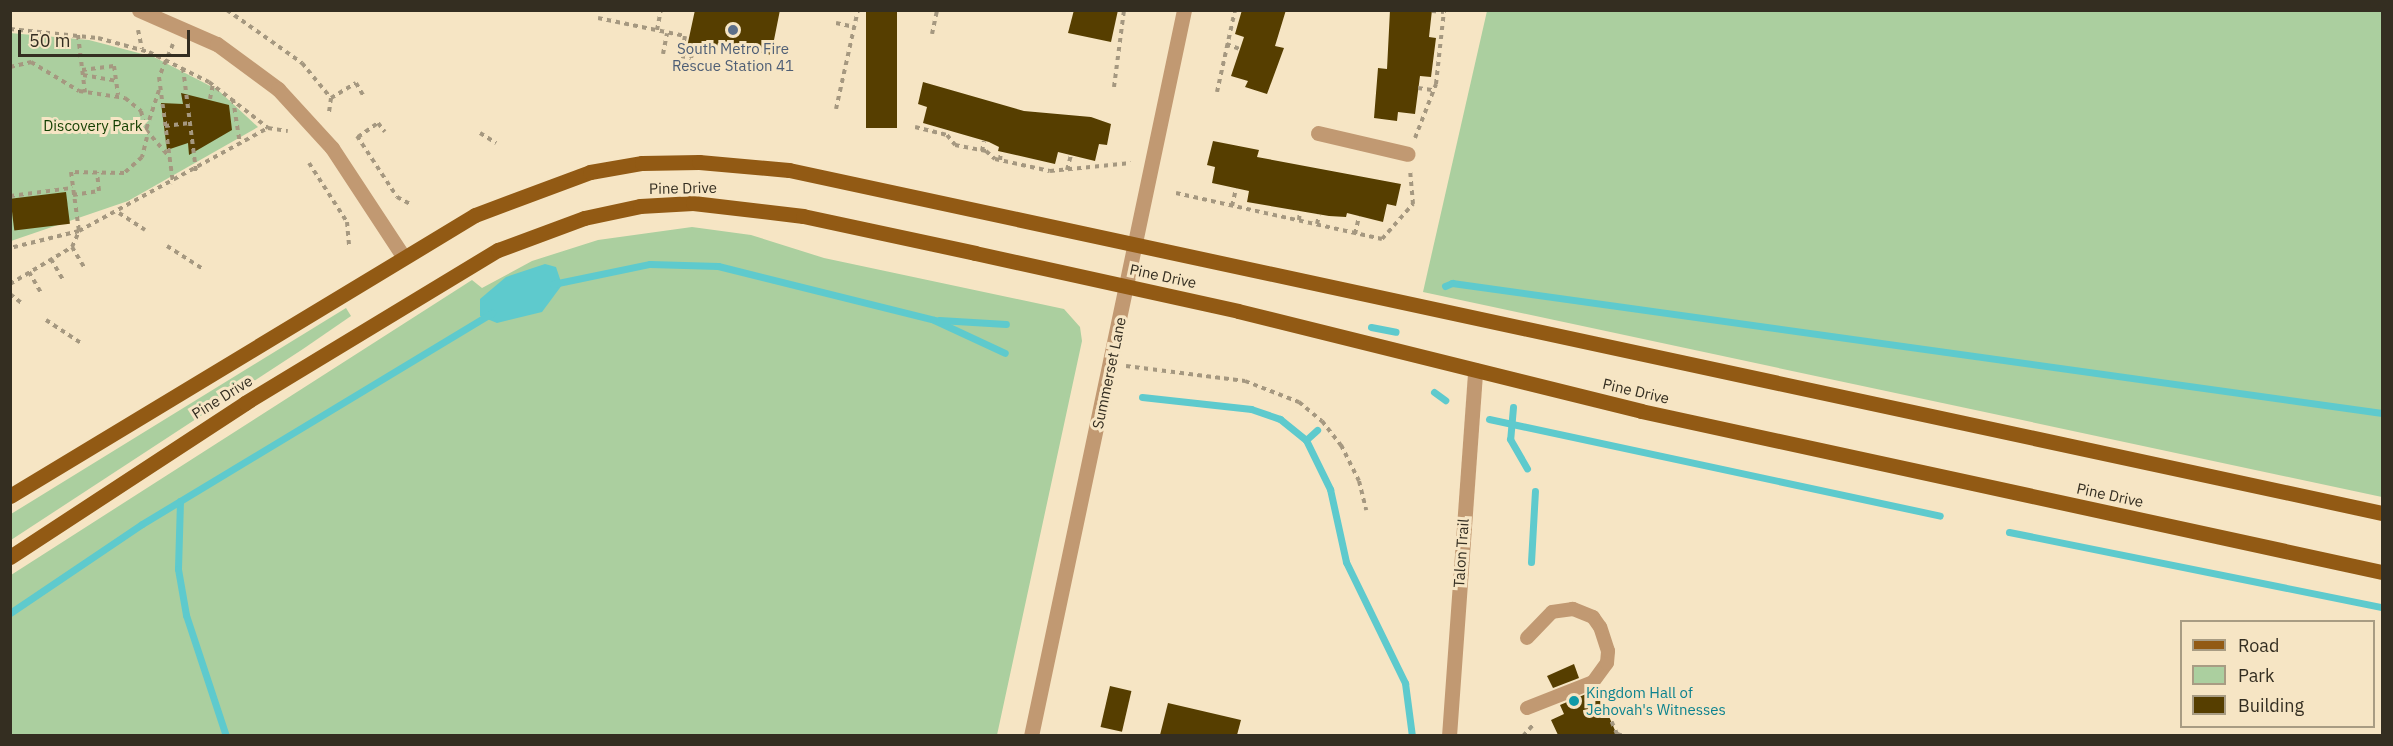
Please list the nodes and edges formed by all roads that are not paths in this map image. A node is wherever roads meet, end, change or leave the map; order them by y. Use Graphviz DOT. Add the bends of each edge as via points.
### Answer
graph roads {
  1 [pos="1185,10"];
  2 [pos="138,17"];
  3 [pos="1318,133"];
  4 [pos="1410,155"];
  5 [pos="1136,246"];
  6 [pos="403,256"];
  7 [pos="1127,287"];
  8 [pos="1475,370"];
  9 [pos="10,496"];
  10 [pos="2382,513"];
  11 [pos="10,557"];
  12 [pos="2382,572"];
  13 [pos="1527,638"];
  14 [pos="1527,708"];
  15 [pos="1032,735"];
  16 [pos="1449,735"];
  1 -- 5 [label="street, Summerset Lane"];
  2 -- 6 [label="street" via="217,44 279,89 332,148"];
  3 -- 4 [label="street"];
  5 -- 6 [label="main road, Pine Drive" via="789,170 672,162 603,170 541,187 463,220"];
  5 -- 7 [label="street, Summerset Lane"];
  5 -- 10 [label="main road, Pine Drive"];
  6 -- 9 [label="main road, Pine Drive"];
  7 -- 8 [label="main road, Pine Drive"];
  7 -- 11 [label="main road, Pine Drive" via="752,208 662,204 584,218 539,232 465,268 211,424"];
  7 -- 15 [label="street, Summerset Lane"];
  8 -- 12 [label="main road, Pine Drive" via="1641,411"];
  8 -- 16 [label="street, Talon Trail"];
  13 -- 14 [label="lane" via="1552,612 1573,609 1593,617 1608,651 1607,663 1593,682"];
}
